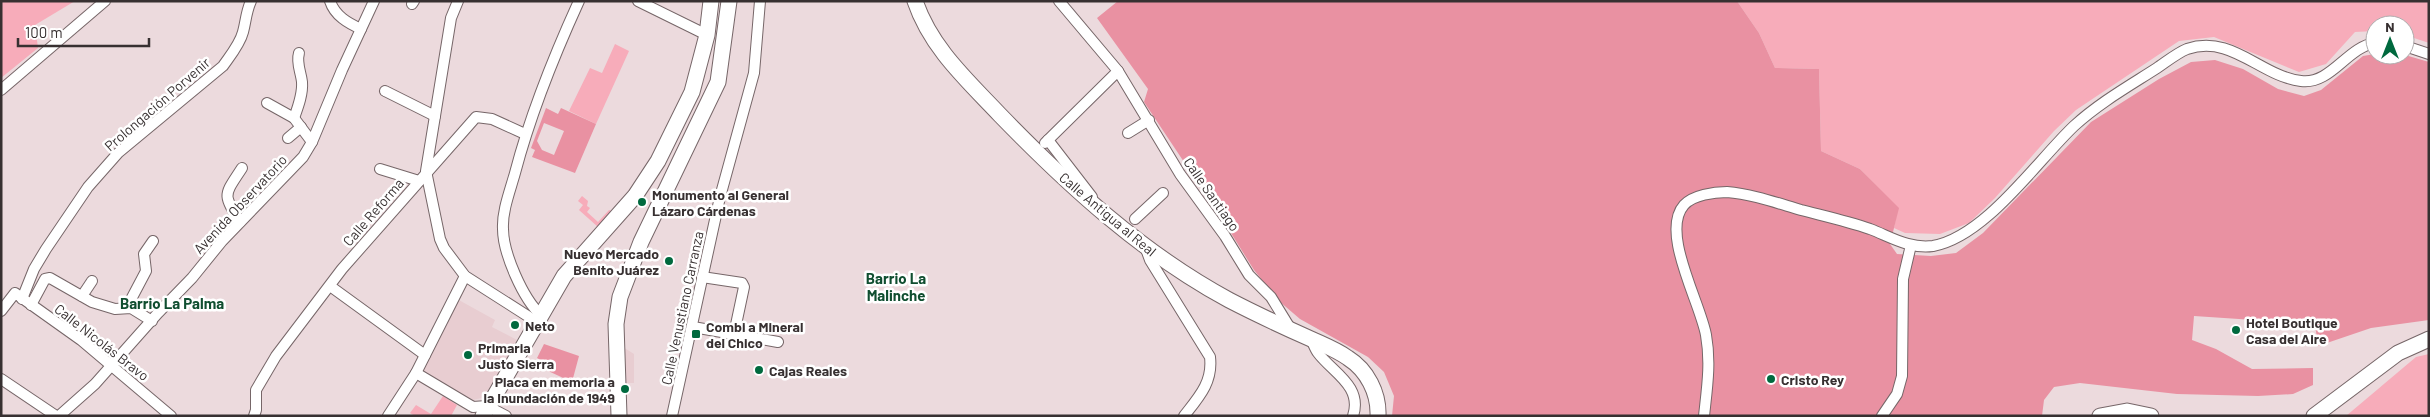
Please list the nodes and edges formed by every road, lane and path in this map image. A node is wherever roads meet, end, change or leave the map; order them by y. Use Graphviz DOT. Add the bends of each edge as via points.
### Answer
graph roads {
  1 [pos="105,1"];
  2 [pos="251,1"];
  3 [pos="330,1"];
  4 [pos="374,1"];
  5 [pos="458,1"];
  6 [pos="579,1"];
  7 [pos="638,1"];
  8 [pos="711,1"];
  9 [pos="729,1"];
  10 [pos="760,1"];
  11 [pos="915,1"];
  12 [pos="1059,1"];
  13 [pos="361,29"];
  14 [pos="707,35"];
  15 [pos="2365,46"];
  16 [pos="2415,49"];
  17 [pos="299,53"];
  18 [pos="2429,54"];
  19 [pos="1118,71"];
  20 [pos="1,90"];
  21 [pos="385,91"];
  22 [pos="267,103"];
  23 [pos="435,116"];
  24 [pos="294,118"];
  25 [pos="1148,120"];
  26 [pos="301,127"];
  27 [pos="1128,133"];
  28 [pos="525,134"];
  29 [pos="288,138"];
  30 [pos="312,142"];
  31 [pos="242,168"];
  32 [pos="380,169"];
  33 [pos="426,171"];
  34 [pos="419,180"];
  35 [pos="1163,193"];
  36 [pos="1110,219"];
  37 [pos="1135,219"];
  38 [pos="240,222"];
  39 [pos="153,242"];
  40 [pos="1911,245"];
  41 [pos="1146,249"];
  42 [pos="465,276"];
  43 [pos="702,277"];
  44 [pos="92,281"];
  45 [pos="330,286"];
  46 [pos="82,296"];
  47 [pos="23,299"];
  48 [pos="127,307"];
  49 [pos="1,311"];
  50 [pos="539,318"];
  51 [pos="152,321"];
  52 [pos="693,327"];
  53 [pos="1290,329"];
  54 [pos="734,334"];
  55 [pos="1311,339"];
  56 [pos="2429,339"];
  57 [pos="778,342"];
  58 [pos="425,355"];
  59 [pos="111,367"];
  60 [pos="416,373"];
  61 [pos="1,379"];
  62 [pos="485,411"];
  63 [pos="62,415"];
  64 [pos="171,416"];
  65 [pos="254,416"];
  66 [pos="388,416"];
  67 [pos="506,416"];
  68 [pos="619,416"];
  69 [pos="672,416"];
  70 [pos="1184,416"];
  71 [pos="1353,416"];
  72 [pos="1378,416"];
  73 [pos="1704,416"];
  74 [pos="1882,416"];
  75 [pos="2100,416"];
  76 [pos="2151,416"];
  77 [pos="2314,416"];
  1 -- 20 [label="street"];
  2 -- 47 [label="street, Prolongación Porvenir" via="245,13 243,33 232,55 118,153 88,187 34,269"];
  3 -- 13 [label="street" via="341,18"];
  4 -- 13 [label="street, Avenida Observatorio"];
  5 -- 23 [label="street, Calle Reforma" via="451,18"];
  6 -- 28 [label="street" via="543,81"];
  7 -- 14 [label="street"];
  8 -- 14 [label="main road"];
  9 -- 68 [label="main road" via="718,82 641,242 620,297 616,324"];
  10 -- 43 [label="street, Calle Venustiano Carranza" via="754,73 732,148"];
  11 -- 36 [label="main road, Calle Antigua al Real" via="931,38 958,72 1031,147"];
  12 -- 19 [label="street, Calle Santiago"];
  13 -- 30 [label="street, Avenida Observatorio"];
  14 -- 50 [label="main road" via="692,92 658,161 634,196 564,276"];
  15 -- 40 [label="street" via="2316,80 2303,82 2288,78 2228,48 2207,45 2186,49 2088,114 1972,229 1932,246"];
  16 -- 18 [label="street"];
  17 -- 24 [label="street" via="302,83"];
  19 -- 25 [label="street, Calle Santiago"];
  19 -- 36 [label="street" via="1047,141"];
  21 -- 23 [label="street"];
  22 -- 24 [label="street"];
  23 -- 33 [label="street, Calle Reforma"];
  24 -- 26 [label="street"];
  25 -- 27 [label="street"];
  25 -- 53 [label="street, Calle Santiago" via="1180,174"];
  26 -- 29 [label="street"];
  26 -- 30 [label="street"];
  28 -- 33 [label="street" via="492,119 476,117"];
  28 -- 50 [label="street" via="504,217 504,241"];
  30 -- 38 [label="street, Avenida Observatorio" via="303,157"];
  31 -- 38 [label="street" via="226,196"];
  32 -- 34 [label="street"];
  33 -- 34 [label="street, Calle Reforma"];
  33 -- 42 [label="street" via="440,239"];
  34 -- 45 [label="street, Calle Reforma"];
  35 -- 37 [label="street"];
  36 -- 41 [label="main road, Calle Antigua al Real"];
  38 -- 51 [label="street, Avenida Observatorio"];
  39 -- 48 [label="street" via="144,254 146,271"];
  40 -- 73 [label="street" via="1751,196 1726,192 1705,194 1685,204 1675,229 1678,250 1706,333 1710,366"];
  40 -- 74 [label="street" via="1904,279 1902,376 1897,394"];
  41 -- 53 [label="main road, Calle Antigua al Real" via="1228,299"];
  41 -- 70 [label="street" via="1210,357 1209,381"];
  42 -- 50 [label="street"];
  42 -- 58 [label="street"];
  43 -- 52 [label="street, Calle Venustiano Carranza"];
  43 -- 54 [label="street" via="742,283 744,287"];
  44 -- 46 [label="street"];
  45 -- 58 [label="street"];
  45 -- 65 [label="street, Calle Reforma" via="267,369 256,390"];
  46 -- 47 [label="street" via="48,278"];
  46 -- 48 [label="street" via="115,309"];
  47 -- 49 [label="street"];
  47 -- 59 [label="street, Calle Nicolás Bravo" via="81,340"];
  48 -- 51 [label="street"];
  50 -- 62 [label="main road"];
  51 -- 59 [label="street, Avenida Observatorio"];
  52 -- 54 [label="street"];
  52 -- 69 [label="street, Calle Venustiano Carranza"];
  53 -- 55 [label="main road, Calle Antigua al Real"];
  54 -- 57 [label="street"];
  55 -- 71 [label="street" via="1317,352 1348,384 1354,398"];
  55 -- 72 [label="main road, Calle Antigua al Real" via="1343,354 1359,366 1372,386"];
  56 -- 77 [label="main road" via="2398,353"];
  58 -- 60 [label="street"];
  59 -- 63 [label="street, Avenida Observatorio"];
  59 -- 64 [label="street, Calle Nicolás Bravo"];
  60 -- 62 [label="street"];
  60 -- 66 [label="street"];
  61 -- 63 [label="street"];
  62 -- 67 [label="street"];
  75 -- 76 [label="main road" via="2127,411"];
}
